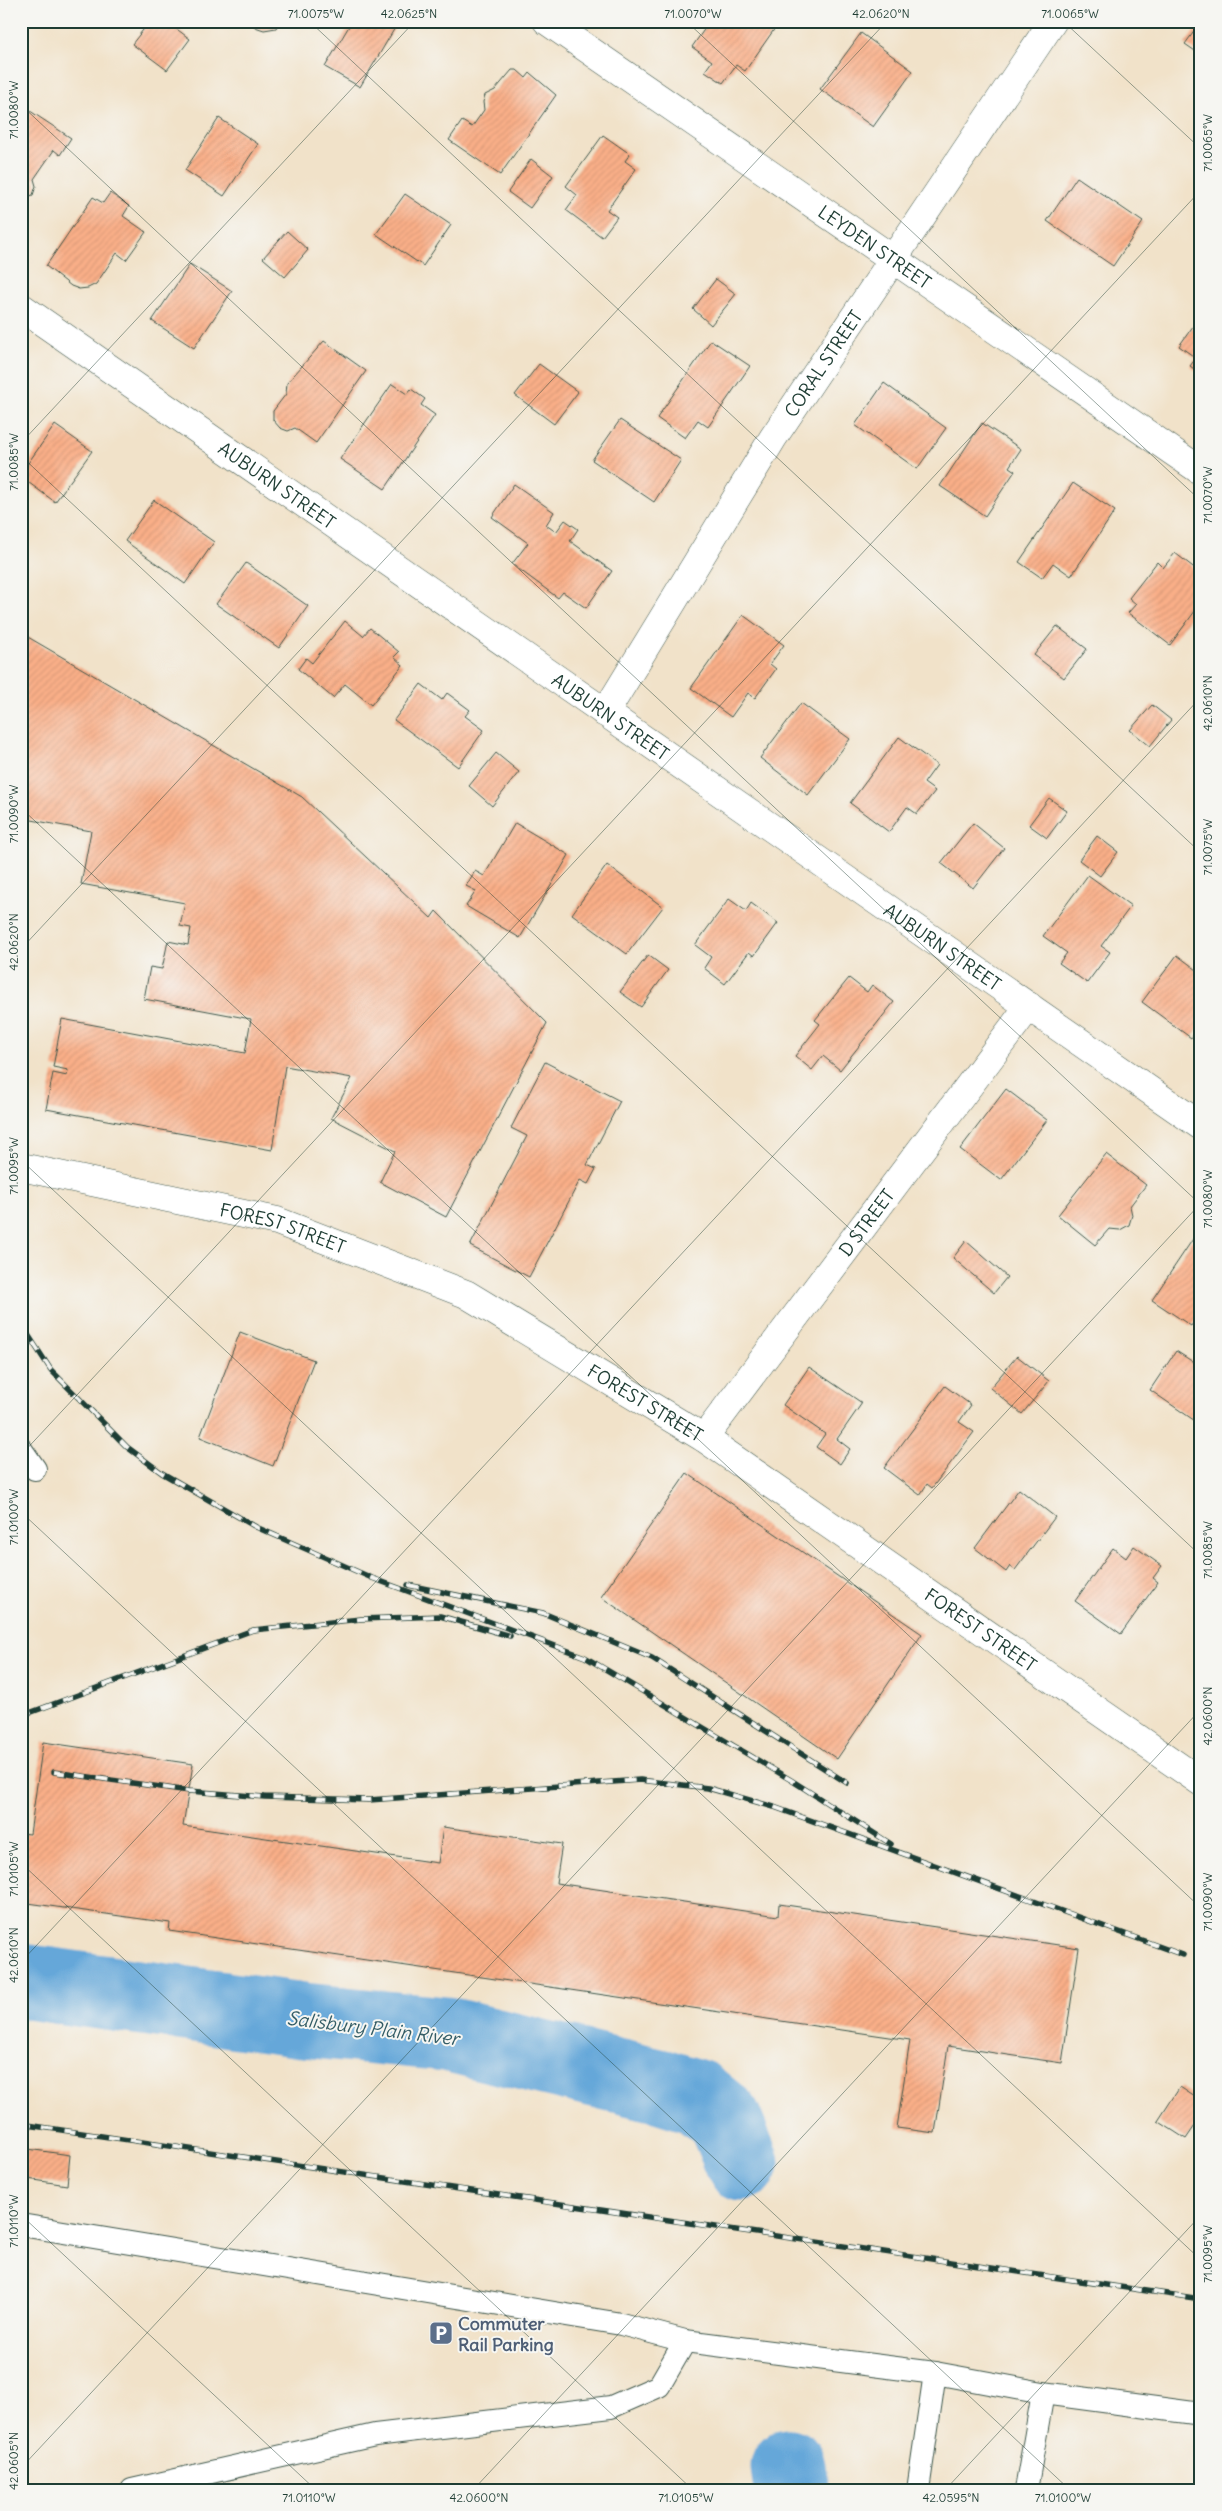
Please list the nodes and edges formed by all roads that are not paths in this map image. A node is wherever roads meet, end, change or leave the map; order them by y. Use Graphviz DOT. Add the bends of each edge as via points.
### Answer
graph roads {
  1 [pos="547,21"];
  2 [pos="1053,21"];
  3 [pos="894,260"];
  4 [pos="21,307"];
  5 [pos="1201,471"];
  6 [pos="605,713"];
  7 [pos="1029,1006"];
  8 [pos="1201,1126"];
  9 [pos="21,1167"];
  10 [pos="704,1438"];
  11 [pos="21,1449"];
  12 [pos="35,1468"];
  13 [pos="1201,1782"];
  14 [pos="21,2225"];
  15 [pos="685,2341"];
  16 [pos="934,2373"];
  17 [pos="1042,2393"];
  18 [pos="1201,2414"];
  19 [pos="132,2490"];
  20 [pos="918,2490"];
  21 [pos="1026,2490"];
  1 -- 3 [label="street, LEYDEN STREET"];
  2 -- 3 [label="street, CORAL STREET"];
  3 -- 5 [label="street, LEYDEN STREET"];
  3 -- 6 [label="street, CORAL STREET" via="774,438"];
  4 -- 6 [label="street, AUBURN STREET"];
  6 -- 7 [label="street, AUBURN STREET"];
  7 -- 8 [label="street, AUBURN STREET"];
  7 -- 10 [label="street, D STREET"];
  9 -- 10 [label="street, FOREST STREET" via="277,1221 466,1294"];
  10 -- 13 [label="street, FOREST STREET"];
  11 -- 12 [label="lane"];
  14 -- 15 [label="lane" via="621,2324"];
  15 -- 16 [label="lane"];
  15 -- 19 [label="lane" via="659,2386 611,2408 375,2434"];
  16 -- 17 [label="lane"];
  16 -- 20 [label="lane"];
  17 -- 18 [label="lane"];
  17 -- 21 [label="lane"];
}
